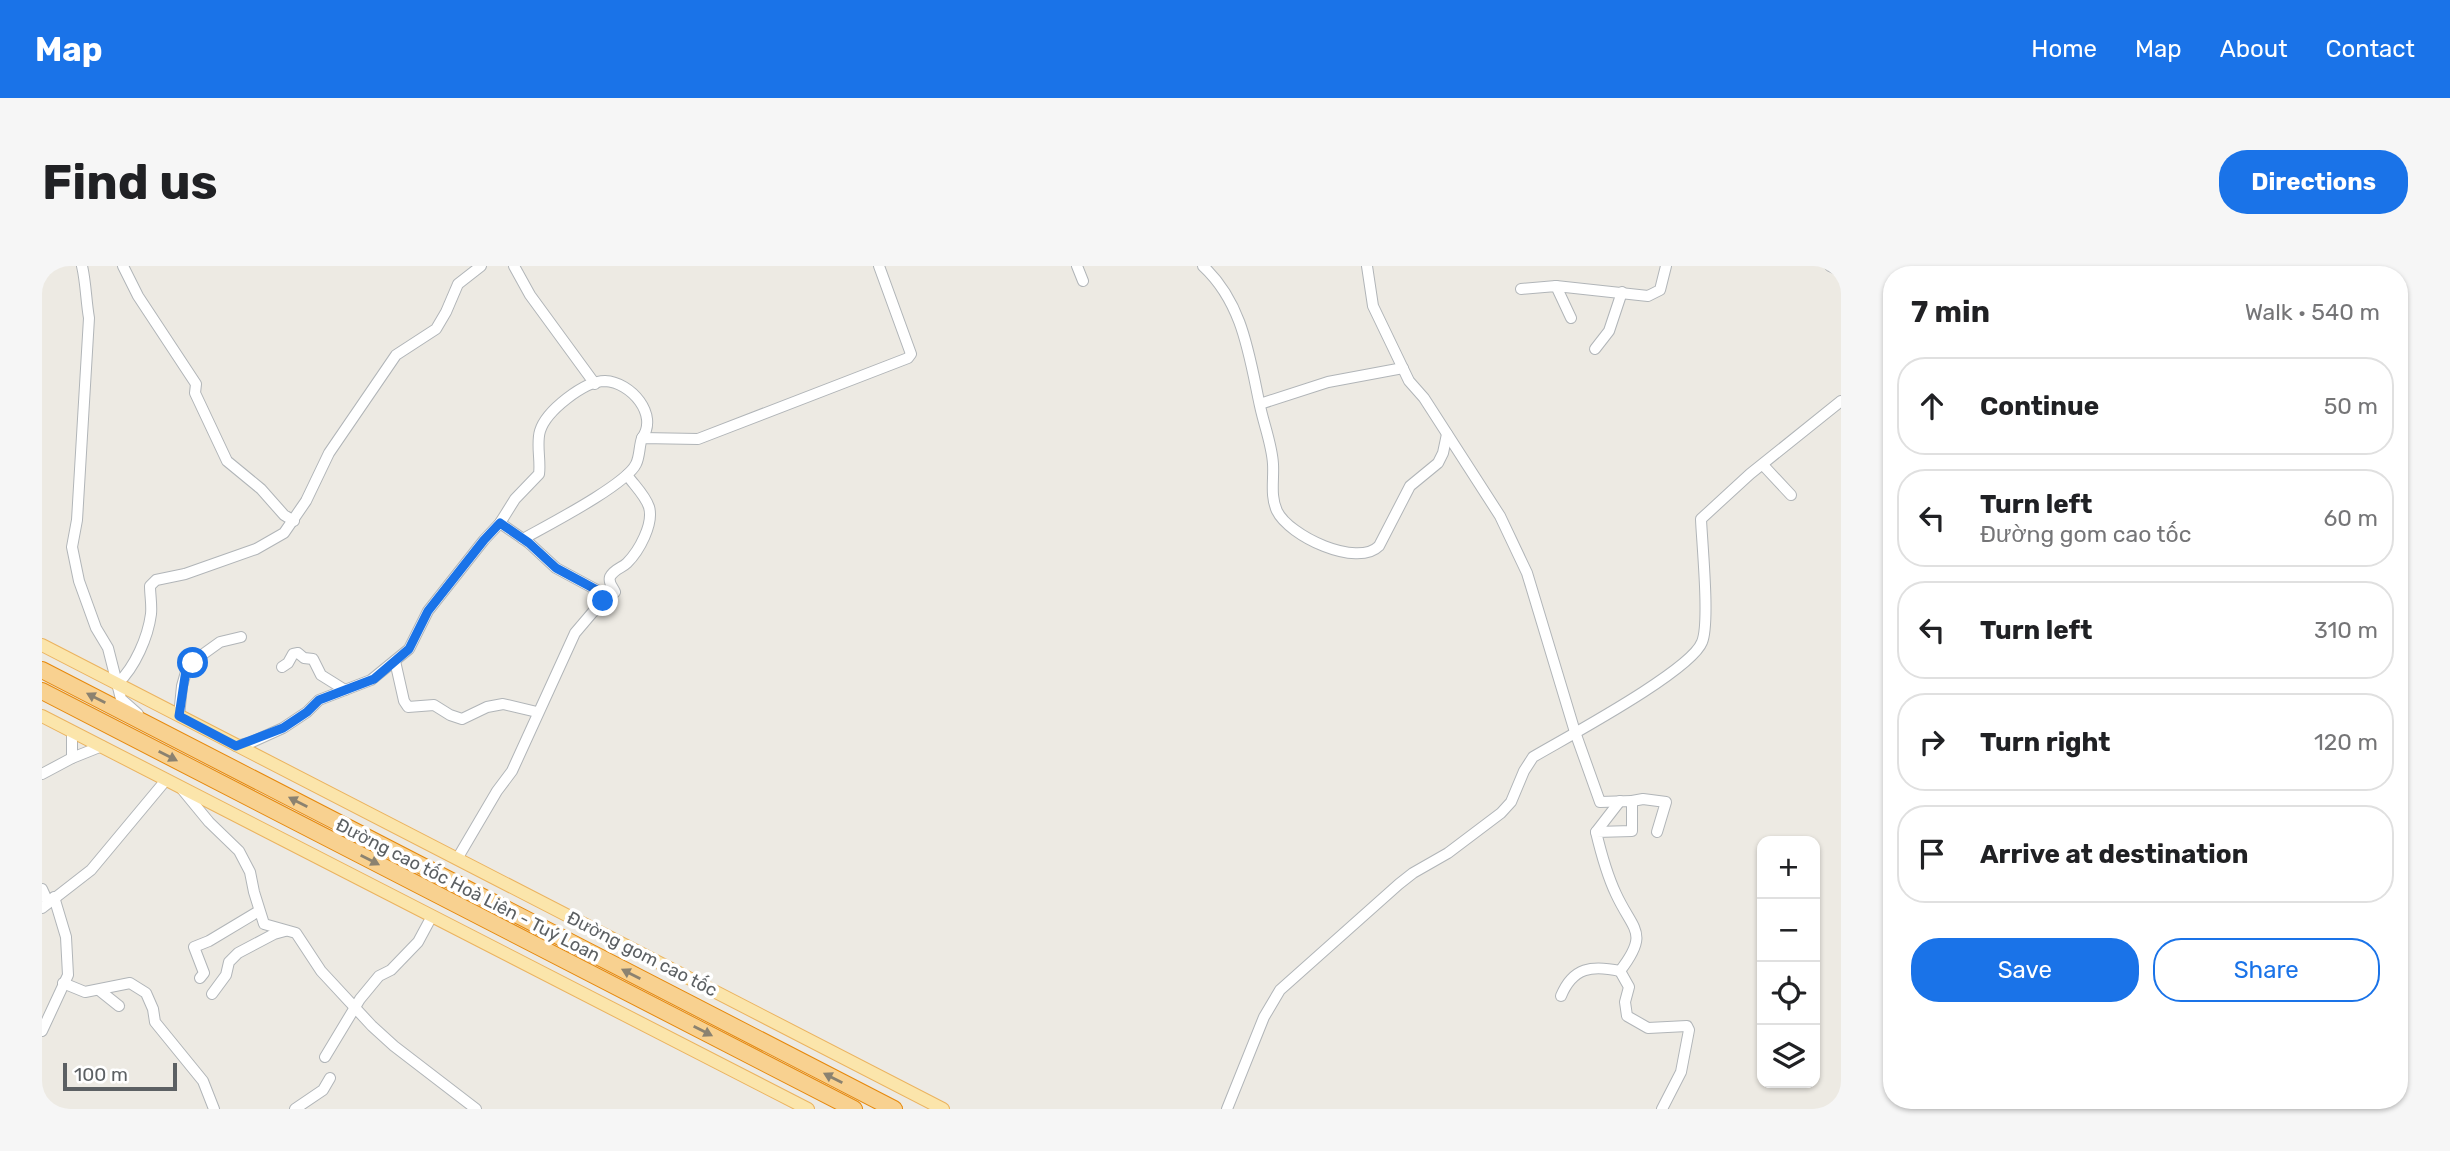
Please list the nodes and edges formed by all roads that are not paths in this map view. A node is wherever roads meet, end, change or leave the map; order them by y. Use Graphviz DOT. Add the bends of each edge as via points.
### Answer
graph roads {
  1 [pos="82,266"];
  2 [pos="123,266"];
  3 [pos="481,266"];
  4 [pos="514,266"];
  5 [pos="879,266"];
  6 [pos="1077,266"];
  7 [pos="1367,266"];
  8 [pos="1666,266"];
  9 [pos="1830,266"];
  10 [pos="1210,268"];
  11 [pos="1841,271"];
  12 [pos="1083,281"];
  13 [pos="1556,286"];
  14 [pos="1521,289"];
  15 [pos="1622,292"];
  16 [pos="1571,318"];
  17 [pos="1595,349"];
  18 [pos="1403,368"];
  19 [pos="595,384"];
  20 [pos="1841,401"];
  21 [pos="1260,404"];
  22 [pos="1447,434"];
  23 [pos="642,438"];
  24 [pos="1763,465"];
  25 [pos="627,475"];
  26 [pos="1791,495"];
  27 [pos="294,521"];
  28 [pos="500,523"];
  29 [pos="523,539"];
  30 [pos="608,596"];
  31 [pos="241,637"];
  32 [pos="42,645"];
  33 [pos="395,661"];
  34 [pos="282,667"];
  35 [pos="42,670"];
  36 [pos="118,684"];
  37 [pos="345,690"];
  38 [pos="42,691"];
  39 [pos="537,712"];
  40 [pos="139,715"];
  41 [pos="42,716"];
  42 [pos="179,716"];
  43 [pos="72,731"];
  44 [pos="1575,732"];
  45 [pos="125,742"];
  46 [pos="102,746"];
  47 [pos="236,746"];
  48 [pos="116,754"];
  49 [pos="72,758"];
  50 [pos="42,774"];
  51 [pos="166,780"];
  52 [pos="179,786"];
  53 [pos="1626,801"];
  54 [pos="1596,832"];
  55 [pos="1657,832"];
  56 [pos="457,859"];
  57 [pos="42,889"];
  58 [pos="48,902"];
  59 [pos="259,911"];
  60 [pos="432,916"];
  61 [pos="288,930"];
  62 [pos="1620,971"];
  63 [pos="205,972"];
  64 [pos="63,983"];
  65 [pos="99,990"];
  66 [pos="212,994"];
  67 [pos="1561,996"];
  68 [pos="119,1006"];
  69 [pos="355,1007"];
  70 [pos="42,1031"];
  71 [pos="325,1057"];
  72 [pos="330,1078"];
  73 [pos="214,1109"];
  74 [pos="295,1109"];
  75 [pos="476,1109"];
  76 [pos="808,1109"];
  77 [pos="854,1109"];
  78 [pos="894,1109"];
  79 [pos="943,1109"];
  80 [pos="1227,1109"];
  81 [pos="1662,1109"];
  1 -- 36 [label="street" via="89,318 78,520 72,547 85,601 108,648"];
  2 -- 27 [label="street" via="196,384 195,393 228,461"];
  3 -- 27 [label="street" via="458,284 436,329 396,355 329,453"];
  4 -- 19 [label="street"];
  5 -- 23 [label="street" via="911,355 908,358 698,439"];
  6 -- 12 [label="street"];
  7 -- 18 [label="street" via="1373,306"];
  8 -- 15 [label="street" via="1656,294"];
  9 -- 11 [label="street"];
  10 -- 21 [label="street" via="1227,292 1243,330"];
  13 -- 14 [label="street"];
  13 -- 15 [label="street"];
  13 -- 16 [label="street"];
  15 -- 17 [label="street" via="1609,331"];
  18 -- 21 [label="street" via="1328,382"];
  18 -- 22 [label="street"];
  19 -- 23 [label="street" via="616,384 637,398 648,418 649,427"];
  19 -- 28 [label="street" via="548,415 539,433 539,474"];
  20 -- 24 [label="street"];
  21 -- 22 [label="street" via="1278,512 1290,527 1348,553 1365,554 1379,546 1409,486 1438,463"];
  22 -- 44 [label="street" via="1500,516 1527,573"];
  23 -- 25 [label="street" via="636,465"];
  24 -- 26 [label="street"];
  24 -- 44 [label="street" via="1701,519 1705,633 1695,655"];
  25 -- 29 [label="street"];
  25 -- 30 [label="street" via="648,504 650,524 627,564 611,576 615,590"];
  27 -- 36 [label="street" via="275,540 256,549 156,580 150,586 151,614 138,656"];
  28 -- 29 [label="street"];
  28 -- 33 [label="street" via="428,611 409,649"];
  29 -- 30 [label="street" via="556,568"];
  30 -- 39 [label="street" via="575,633"];
  31 -- 42 [label="street" via="220,642 188,665"];
  32 -- 36 [label="main road, Đường gom cao tốc"];
  33 -- 37 [label="street" via="371,680"];
  33 -- 39 [label="street" via="408,707 434,705 461,719 499,704"];
  34 -- 37 [label="street" via="296,652 313,659 323,676"];
  78 -- 35 [label="highway, Đường cao tốc Hoà Liên - Tuý Loan, one-way"];
  36 -- 40 [label="street" via="121,699"];
  36 -- 42 [label="main road, Đường gom cao tốc"];
  37 -- 47 [label="street" via="319,700 283,728"];
  38 -- 77 [label="highway, Đường cao tốc Hoà Liên - Tuý Loan, one-way"];
  39 -- 56 [label="street" via="512,771"];
  41 -- 43 [label="main road"];
  42 -- 47 [label="main road, Đường gom cao tốc"];
  43 -- 46 [label="main road"];
  43 -- 49 [label="street"];
  44 -- 53 [label="street" via="1600,802"];
  44 -- 80 [label="street" via="1533,757 1501,813 1399,884 1280,990 1264,1017"];
  45 -- 48 [label="street"];
  46 -- 48 [label="main road"];
  46 -- 49 [label="street"];
  47 -- 56 [label="main road, Đường gom cao tốc"];
  48 -- 51 [label="main road"];
  49 -- 50 [label="street"];
  51 -- 52 [label="main road"];
  51 -- 58 [label="street" via="91,870"];
  52 -- 59 [label="street" via="239,851 250,872"];
  52 -- 60 [label="main road"];
  53 -- 54 [label="street"];
  53 -- 54 [label="street" via="1632,831"];
  53 -- 55 [label="street" via="1666,802"];
  54 -- 62 [label="street" via="1617,897 1637,929 1635,952"];
  56 -- 79 [label="main road, Đường gom cao tốc"];
  57 -- 58 [label="street"];
  58 -- 64 [label="street" via="68,946 68,975"];
  59 -- 61 [label="street" via="264,924"];
  59 -- 63 [label="street" via="194,947"];
  60 -- 69 [label="street" via="418,942 379,976"];
  60 -- 76 [label="main road"];
  61 -- 66 [label="street" via="238,953"];
  61 -- 69 [label="street" via="296,933 321,971"];
  62 -- 67 [label="street" via="1602,967 1574,974"];
  62 -- 81 [label="street" via="1629,987 1627,1016 1648,1028 1687,1026 1689,1030 1681,1072"];
  64 -- 65 [label="street" via="85,992"];
  64 -- 70 [label="street"];
  65 -- 68 [label="street"];
  65 -- 73 [label="street" via="130,983 146,993 155,1022 203,1081"];
  69 -- 71 [label="street"];
  69 -- 75 [label="street" via="394,1046"];
  72 -- 74 [label="street" via="323,1090"];
}
